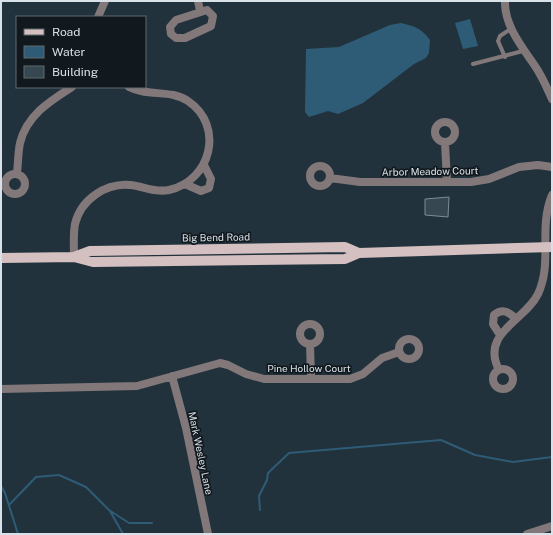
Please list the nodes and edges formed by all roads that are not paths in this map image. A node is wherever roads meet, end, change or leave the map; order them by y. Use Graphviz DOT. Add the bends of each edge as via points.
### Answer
graph roads {
  1 [pos="105,1"];
  2 [pos="198,1"];
  3 [pos="505,1"];
  4 [pos="200,11"];
  5 [pos="98,16"];
  6 [pos="512,28"];
  7 [pos="524,51"];
  8 [pos="505,57"];
  9 [pos="473,64"];
  10 [pos="70,88"];
  11 [pos="133,88"];
  12 [pos="552,97"];
  13 [pos="445,142"];
  14 [pos="204,166"];
  15 [pos="552,167"];
  16 [pos="17,174"];
  17 [pos="330,178"];
  18 [pos="447,182"];
  19 [pos="186,184"];
  20 [pos="552,194"];
  21 [pos="548,247"];
  22 [pos="74,257"];
  23 [pos="1,258"];
  24 [pos="516,319"];
  25 [pos="500,335"];
  26 [pos="310,344"];
  27 [pos="399,352"];
  28 [pos="499,370"];
  29 [pos="172,376"];
  30 [pos="311,378"];
  31 [pos="1,389"];
  32 [pos="552,526"];
  33 [pos="208,534"];
  34 [pos="527,534"];
  1 -- 5 [label="street"];
  2 -- 4 [label="street"];
  3 -- 6 [label="street"];
  4 -- 4 [label="street" via="171,24 171,34 176,38 185,38 211,26 212,14 207,10"];
  6 -- 7 [label="street"];
  6 -- 8 [label="lane" via="500,36 498,41"];
  7 -- 8 [label="lane"];
  7 -- 12 [label="street"];
  8 -- 9 [label="lane"];
  10 -- 16 [label="street" via="45,105 30,120 20,143"];
  11 -- 14 [label="street" via="178,96 198,111 210,136 209,152"];
  13 -- 18 [label="street"];
  14 -- 19 [label="street"];
  14 -- 19 [label="street" via="211,179 209,188 201,191"];
  15 -- 18 [label="street, Arbor Meadow Court" via="528,165 489,179"];
  17 -- 18 [label="street, Arbor Meadow Court" via="360,182"];
  19 -- 22 [label="street" via="157,191 120,185 99,192 85,205 76,223"];
  20 -- 21 [label="street" via="544,219"];
  21 -- 22 [label="main road" via="359,253 345,259 93,262"];
  21 -- 24 [label="street" via="545,272 538,294"];
  22 -- 23 [label="main road"];
  24 -- 25 [label="street"];
  24 -- 25 [label="street" via="506,311 494,315 493,324"];
  25 -- 28 [label="street" via="494,352"];
  26 -- 30 [label="street"];
  27 -- 30 [label="street, Pine Hollow Court" via="382,358 357,378"];
  29 -- 30 [label="street, Pine Hollow Court" via="220,363 264,379"];
  29 -- 31 [label="street, Pine Hollow Court" via="137,386"];
  29 -- 33 [label="street, Mark Wesley Lane" via="186,428"];
  32 -- 34 [label="street"];
}
